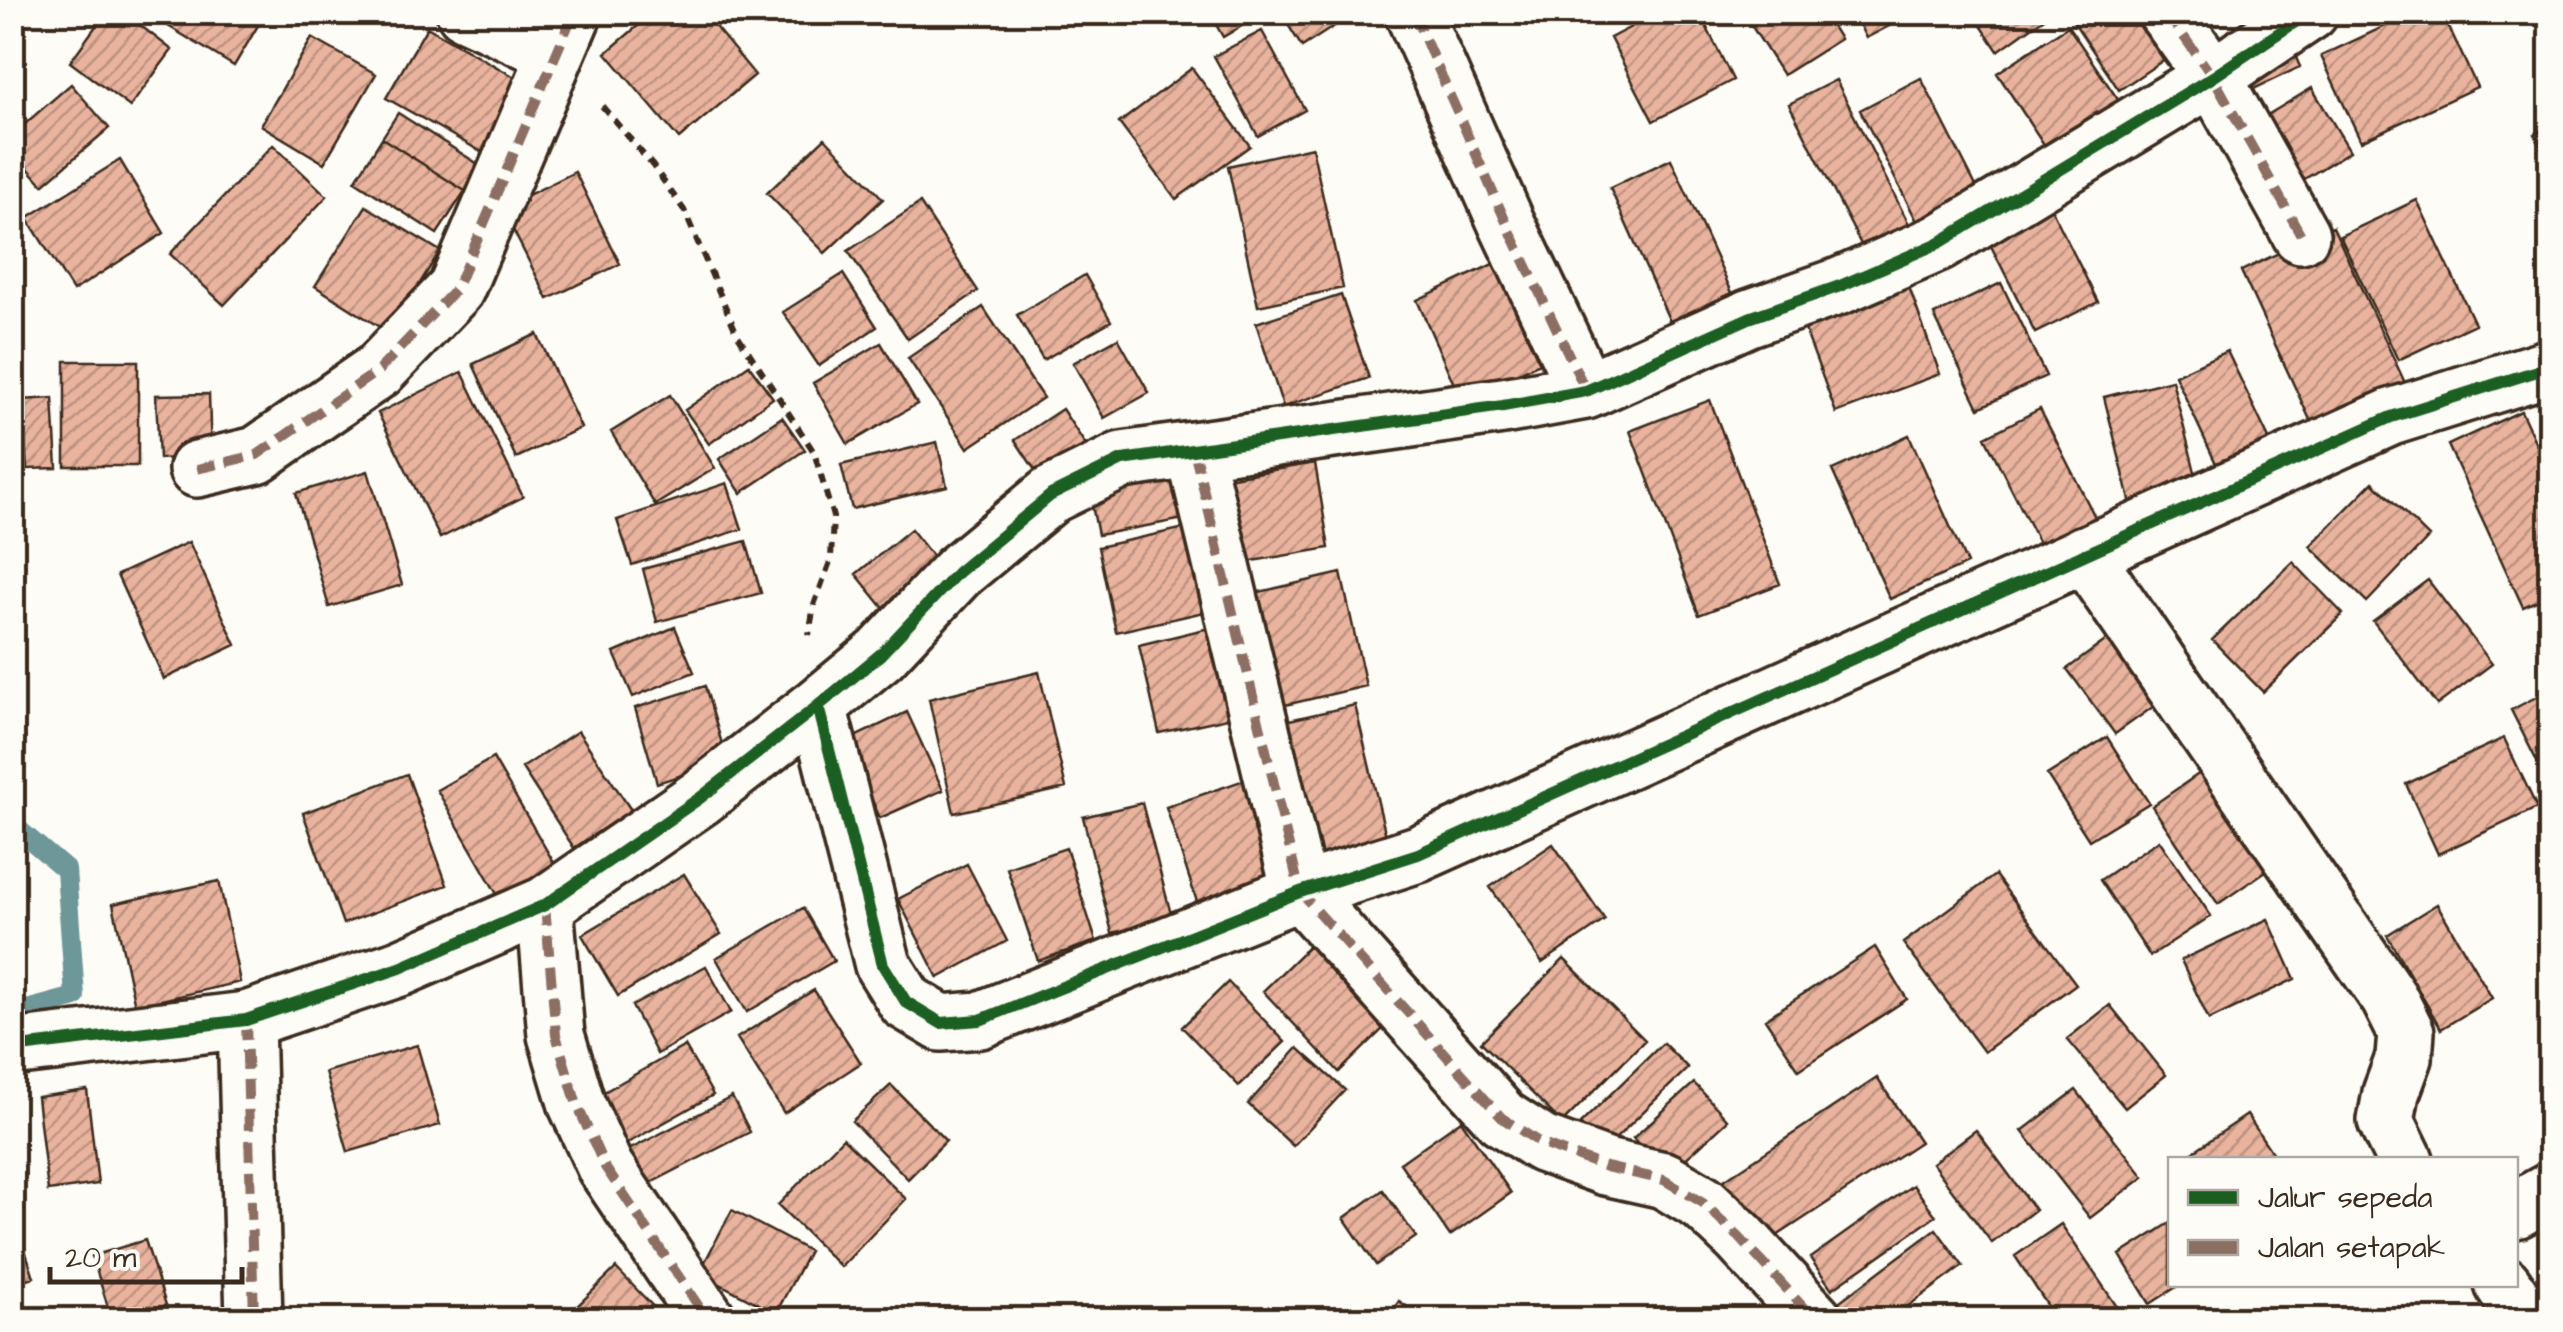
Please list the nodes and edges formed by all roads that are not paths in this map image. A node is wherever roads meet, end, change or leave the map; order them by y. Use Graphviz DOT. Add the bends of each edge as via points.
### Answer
graph roads {
  1 [pos="466,12"];
  2 [pos="1413,12"];
  3 [pos="2166,12"];
  4 [pos="2310,12"];
  5 [pos="564,32"];
  6 [pos="2213,77"];
  7 [pos="2301,235"];
  8 [pos="2550,367"];
  9 [pos="1586,391"];
  10 [pos="1194,450"];
  11 [pos="197,469"];
  12 [pos="2084,554"];
  13 [pos="818,706"];
  14 [pos="1300,892"];
  15 [pos="545,904"];
  16 [pos="246,1020"];
  17 [pos="12,1048"];
  18 [pos="2404,1157"];
  19 [pos="2550,1191"];
  20 [pos="2518,1209"];
  21 [pos="2505,1287"];
  22 [pos="254,1320"];
  23 [pos="708,1320"];
  24 [pos="1814,1320"];
  25 [pos="2528,1320"];
  1 -- 5 [label="street"];
  2 -- 9 [label="street"];
  3 -- 6 [label="street"];
  4 -- 6 [label="street"];
  5 -- 11 [label="street" via="456,289 380,370 257,455"];
  6 -- 7 [label="street"];
  6 -- 9 [label="street" via="1939,243"];
  8 -- 12 [label="street" via="2392,417"];
  9 -- 10 [label="street"];
  10 -- 13 [label="street" via="1122,460 1051,495 958,572 881,654"];
  10 -- 14 [label="street"];
  12 -- 14 [label="street" via="1418,854"];
  12 -- 18 [label="street" via="2389,998 2406,1032 2386,1121"];
  13 -- 14 [label="street" via="882,965 906,1002 940,1023 980,1020"];
  13 -- 15 [label="street" via="700,798"];
  14 -- 24 [label="street" via="1502,1118 1542,1144 1664,1180 1703,1204"];
  15 -- 16 [label="street" via="400,968"];
  15 -- 23 [label="street" via="556,1035 577,1105 605,1167"];
  16 -- 17 [label="street"];
  16 -- 22 [label="street"];
  19 -- 20 [label="street"];
  21 -- 25 [label="street"];
}
